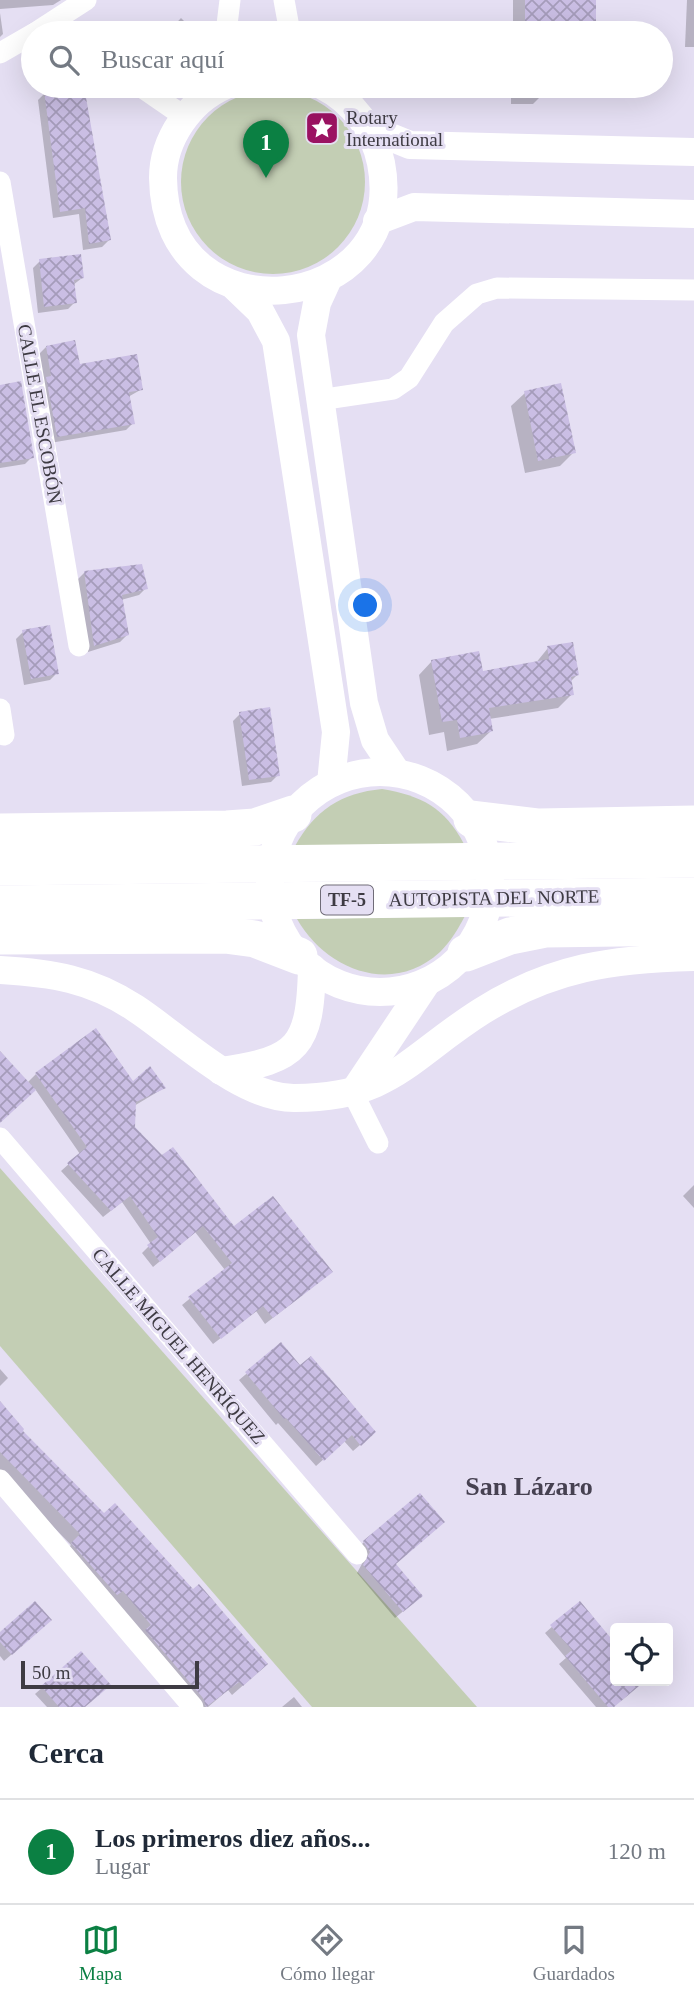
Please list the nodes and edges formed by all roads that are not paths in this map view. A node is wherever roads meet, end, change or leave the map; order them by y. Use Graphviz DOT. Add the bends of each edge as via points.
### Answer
graph roads {
  1 [pos="86,0"];
  2 [pos="230,0"];
  3 [pos="284,0"];
  4 [pos="59,21"];
  5 [pos="227,21"];
  6 [pos="288,21"];
  7 [pos="21,42"];
  8 [pos="0,52"];
  9 [pos="157,98"];
  10 [pos="205,98"];
  11 [pos="339,98"];
  12 [pos="185,117"];
  13 [pos="368,128"];
  14 [pos="694,152"];
  15 [pos="0,182"];
  16 [pos="694,214"];
  17 [pos="377,221"];
  18 [pos="328,279"];
  19 [pos="235,287"];
  20 [pos="694,290"];
  21 [pos="319,400"];
  22 [pos="79,646"];
  23 [pos="0,709"];
  24 [pos="4,735"];
  25 [pos="397,772"];
  26 [pos="331,783"];
  27 [pos="287,824"];
  28 [pos="694,824"];
  29 [pos="0,832"];
  30 [pos="479,833"];
  31 [pos="694,859"];
  32 [pos="0,867"];
  33 [pos="694,896"];
  34 [pos="0,904"];
  35 [pos="694,927"];
  36 [pos="0,936"];
  37 [pos="473,940"];
  38 [pos="298,954"];
  39 [pos="694,957"];
  40 [pos="0,970"];
  41 [pos="427,982"];
  42 [pos="221,1071"];
  43 [pos="353,1093"];
  44 [pos="0,1138"];
  45 [pos="378,1143"];
  46 [pos="0,1480"];
  47 [pos="357,1554"];
  48 [pos="192,1707"];
  1 -- 4 [label="street"];
  2 -- 5 [label="street"];
  3 -- 6 [label="street"];
  7 -- 8 [label="street"];
  9 -- 12 [label="street"];
  10 -- 12 [label="main road"];
  11 -- 13 [label="main road"];
  12 -- 19 [label="main road" via="170,142 163,170 163,200 187,253 209,273"];
  13 -- 14 [label="main road" via="410,145"];
  13 -- 17 [label="main road" via="383,174"];
  15 -- 22 [label="street, CALLE EL ESCOBÓN"];
  16 -- 17 [label="main road" via="414,207"];
  17 -- 18 [label="main road" via="349,263"];
  18 -- 19 [label="main road" via="283,293"];
  18 -- 21 [label="main road" via="317,303 311,335"];
  19 -- 26 [label="main road" via="260,312 276,341 336,732"];
  20 -- 21 [label="street" via="496,288 477,295 444,323 409,378 393,389"];
  21 -- 25 [label="main road" via="364,703 375,740"];
  23 -- 24 [label="street"];
  25 -- 26 [label="main road" via="360,773"];
  25 -- 30 [label="main road" via="446,792"];
  26 -- 27 [label="main road" via="311,795"];
  27 -- 29 [label="highway"];
  27 -- 38 [label="main road" via="273,855 270,891"];
  28 -- 30 [label="highway"];
  30 -- 37 [label="main road" via="491,875 490,897"];
  31 -- 32 [label="highway, AUTOPISTA DEL NORTE / TF-5"];
  33 -- 34 [label="highway, AUTOPISTA DEL NORTE / TF-5"];
  35 -- 37 [label="highway" via="545,929"];
  36 -- 38 [label="highway" via="225,935 255,939"];
  37 -- 41 [label="main road" via="446,971"];
  38 -- 41 [label="main road" via="346,987 374,992"];
  38 -- 42 [label="main road" via="311,1007 304,1034 288,1053 258,1066"];
  39 -- 43 [label="main road" via="603,962 564,972 481,1012 413,1063"];
  40 -- 42 [label="main road" via="52,972 100,989 135,1008"];
  41 -- 43 [label="main road"];
  42 -- 43 [label="main road" via="291,1099"];
  43 -- 45 [label="street"];
  44 -- 47 [label="street, CALLE MIGUEL HENRÍQUEZ"];
  46 -- 48 [label="street"];
}
